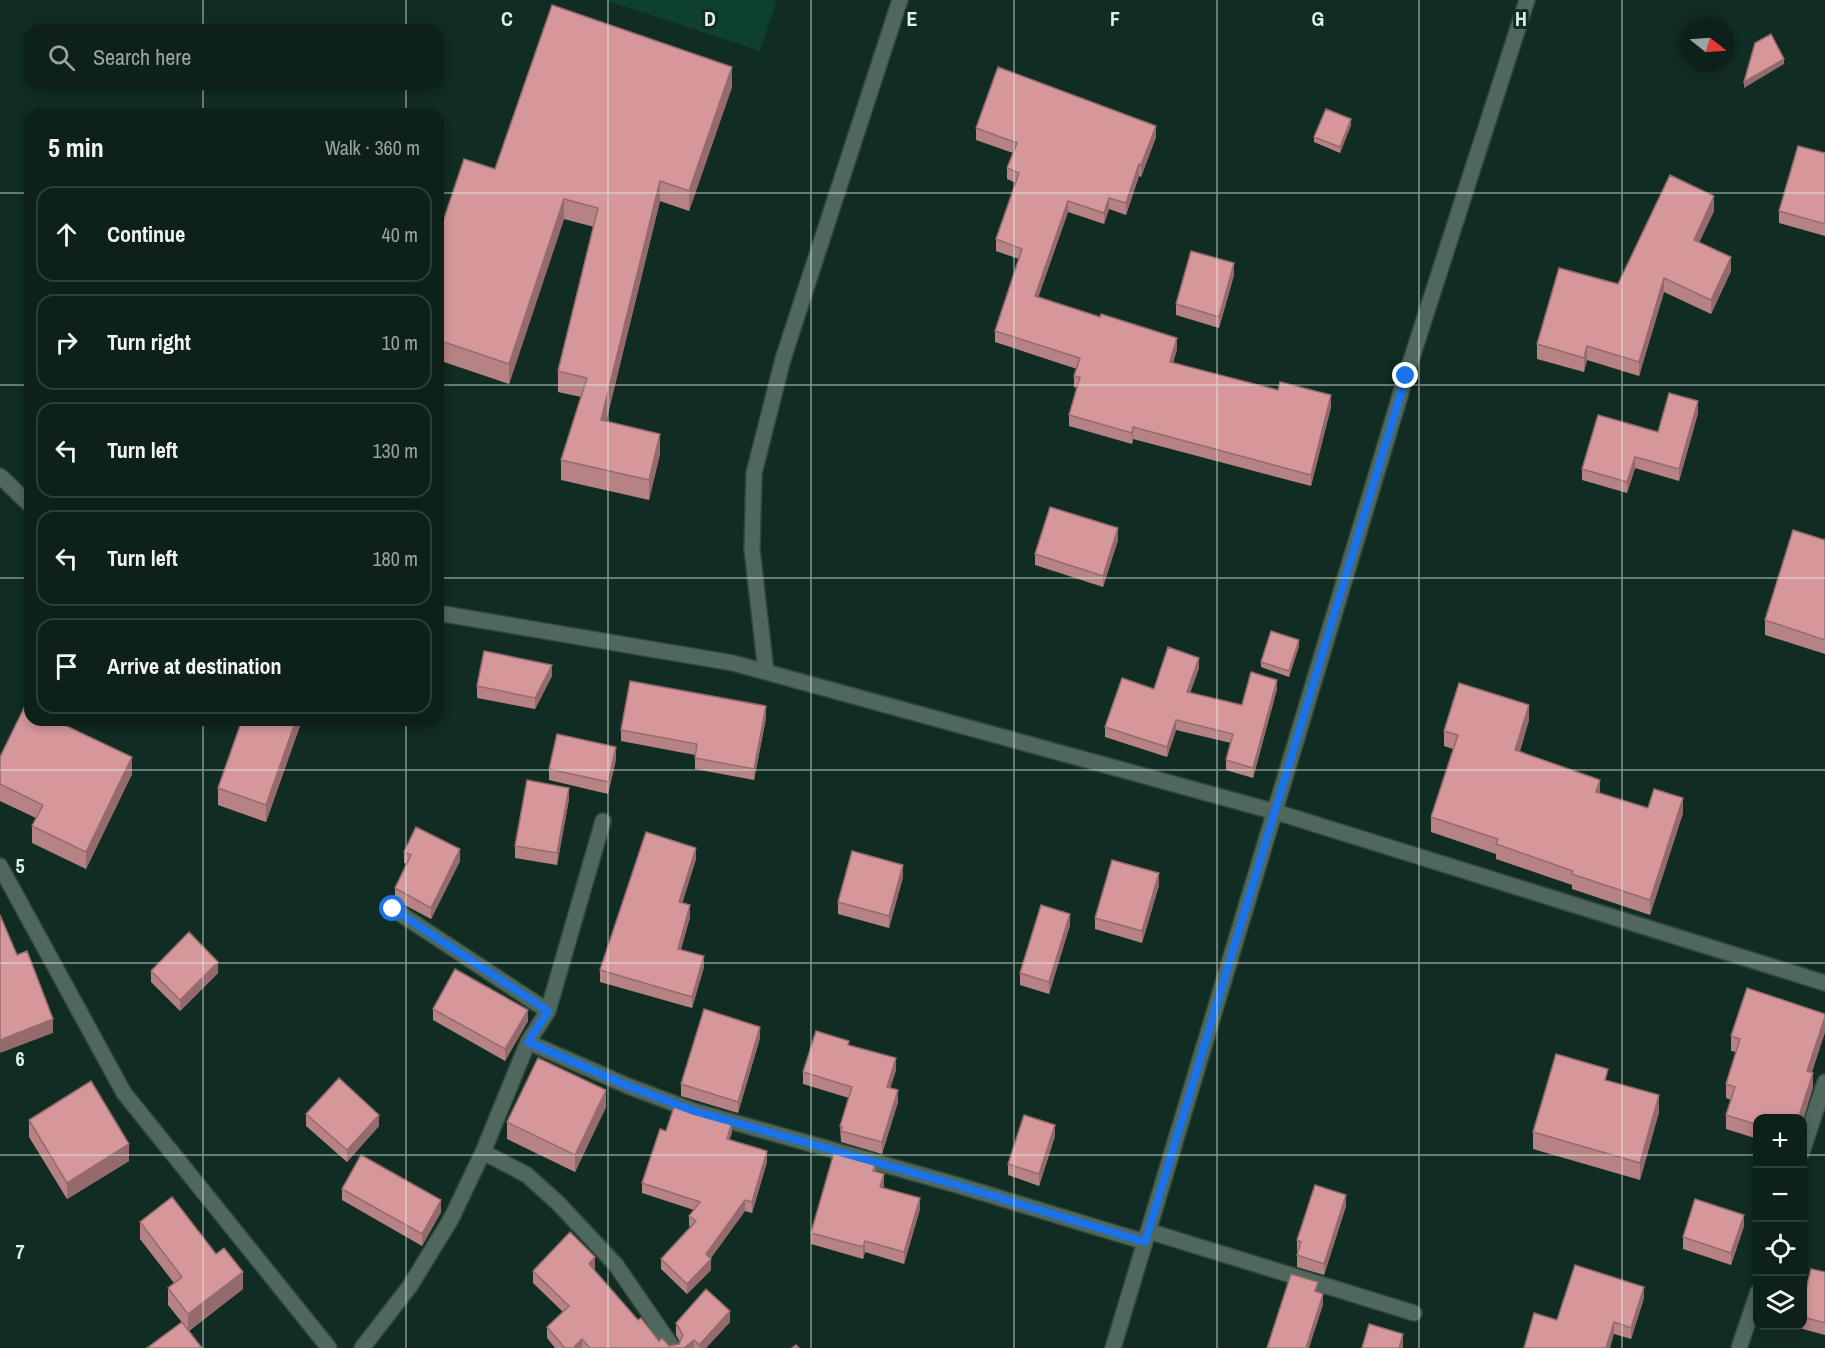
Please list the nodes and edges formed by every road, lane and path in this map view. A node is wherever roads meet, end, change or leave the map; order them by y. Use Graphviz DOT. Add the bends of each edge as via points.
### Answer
graph roads {
  1 [pos="900,0"];
  2 [pos="1527,0"];
  3 [pos="0,476"];
  4 [pos="24,499"];
  5 [pos="444,614"];
  6 [pos="766,672"];
  7 [pos="1276,812"];
  8 [pos="603,821"];
  9 [pos="0,866"];
  10 [pos="393,909"];
  11 [pos="1825,983"];
  12 [pos="548,1011"];
  13 [pos="528,1042"];
  14 [pos="1825,1082"];
  15 [pos="1807,1139"];
  16 [pos="483,1152"];
  17 [pos="1147,1237"];
  18 [pos="1753,1308"];
  19 [pos="1414,1313"];
  20 [pos="329,1348"];
  21 [pos="362,1348"];
  22 [pos="673,1348"];
  23 [pos="1113,1348"];
  24 [pos="1740,1348"];
  1 -- 6 [label="street" via="783,359 754,472 752,549"];
  2 -- 7 [label="street" via="1406,376"];
  3 -- 4 [label="street"];
  5 -- 6 [label="street" via="733,663"];
  6 -- 7 [label="street"];
  7 -- 11 [label="street"];
  7 -- 17 [label="street"];
  8 -- 12 [label="street"];
  9 -- 20 [label="street" via="124,1093"];
  10 -- 12 [label="street"];
  12 -- 13 [label="street"];
  13 -- 16 [label="street"];
  13 -- 17 [label="street" via="694,1111"];
  14 -- 15 [label="street"];
  16 -- 21 [label="street" via="451,1219 416,1276"];
  16 -- 22 [label="street" via="527,1175 559,1204 616,1265"];
  17 -- 19 [label="street"];
  17 -- 23 [label="street"];
  18 -- 24 [label="street"];
}
